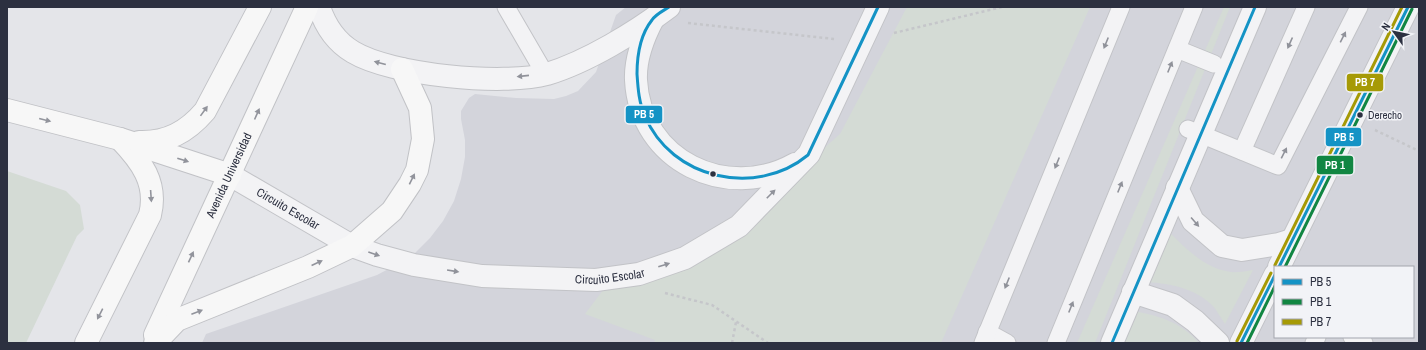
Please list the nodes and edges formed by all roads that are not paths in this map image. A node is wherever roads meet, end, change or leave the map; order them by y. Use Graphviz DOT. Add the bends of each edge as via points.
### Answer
graph roads {
  1 [pos="260,7"];
  2 [pos="307,7"];
  3 [pos="319,7"];
  4 [pos="506,7"];
  5 [pos="878,7"];
  6 [pos="1121,7"];
  7 [pos="1194,7"];
  8 [pos="1255,7"];
  9 [pos="1306,7"];
  10 [pos="1359,7"];
  11 [pos="1408,7"];
  12 [pos="661,13"];
  13 [pos="1177,49"];
  14 [pos="1214,64"];
  15 [pos="402,69"];
  16 [pos="545,74"];
  17 [pos="7,110"];
  18 [pos="1194,131"];
  19 [pos="120,139"];
  20 [pos="1242,151"];
  21 [pos="809,154"];
  22 [pos="230,175"];
  23 [pos="1176,188"];
  24 [pos="1292,240"];
  25 [pos="352,246"];
  26 [pos="1279,266"];
  27 [pos="1274,277"];
  28 [pos="1133,292"];
  29 [pos="985,337"];
  30 [pos="1354,338"];
  31 [pos="86,343"];
  32 [pos="151,343"];
  33 [pos="155,343"];
  34 [pos="1008,343"];
  35 [pos="1056,343"];
  36 [pos="1112,343"];
  37 [pos="1218,343"];
  38 [pos="1241,343"];
  39 [pos="1364,343"];
  19 -- 1 [label="main road, one-way" via="133,142 161,141 186,130 196,121 205,111"];
  22 -- 2 [label="main road, Avenida Universidad, one-way"];
  15 -- 3 [label="street, one-way" via="367,60 351,52 329,30"];
  4 -- 16 [label="lane"];
  5 -- 21 [label="street, Circuito Escolar"];
  6 -- 29 [label="lane, one-way"];
  7 -- 13 [label="lane"];
  8 -- 18 [label="street"];
  9 -- 20 [label="lane, one-way"];
  20 -- 10 [label="lane, one-way" via="1278,166"];
  11 -- 24 [label="street"];
  12 -- 16 [label="street" via="581,60"];
  12 -- 21 [label="street" via="643,38 636,79 639,101 646,120 655,136 667,149 696,169 719,176 747,179 780,172"];
  13 -- 14 [label="lane"];
  35 -- 13 [label="lane, one-way"];
  16 -- 15 [label="street, one-way" via="479,78 440,76"];
  25 -- 15 [label="main road, one-way" via="392,211 417,170 423,139 423,123 414,94"];
  17 -- 19 [label="main road, one-way"];
  18 -- 20 [label="lane"];
  18 -- 23 [label="street"];
  19 -- 22 [label="main road, one-way"];
  19 -- 31 [label="main road, one-way" via="145,170 151,188 152,206 150,215"];
  25 -- 21 [label="street, Circuito Escolar, one-way" via="414,265 482,276 596,280 639,274 685,258 739,226"];
  22 -- 25 [label="street, Circuito Escolar"];
  32 -- 22 [label="main road, Avenida Universidad, one-way"];
  23 -- 24 [label="street, one-way" via="1193,221 1222,246 1242,250"];
  23 -- 28 [label="street"];
  24 -- 26 [label="street"];
  33 -- 25 [label="main road, one-way" via="177,320 308,267"];
  27 -- 38 [label="street"];
  28 -- 36 [label="street"];
  28 -- 37 [label="street" via="1172,305 1195,321"];
  29 -- 34 [label="lane"];
  30 -- 39 [label="lane"];
}
